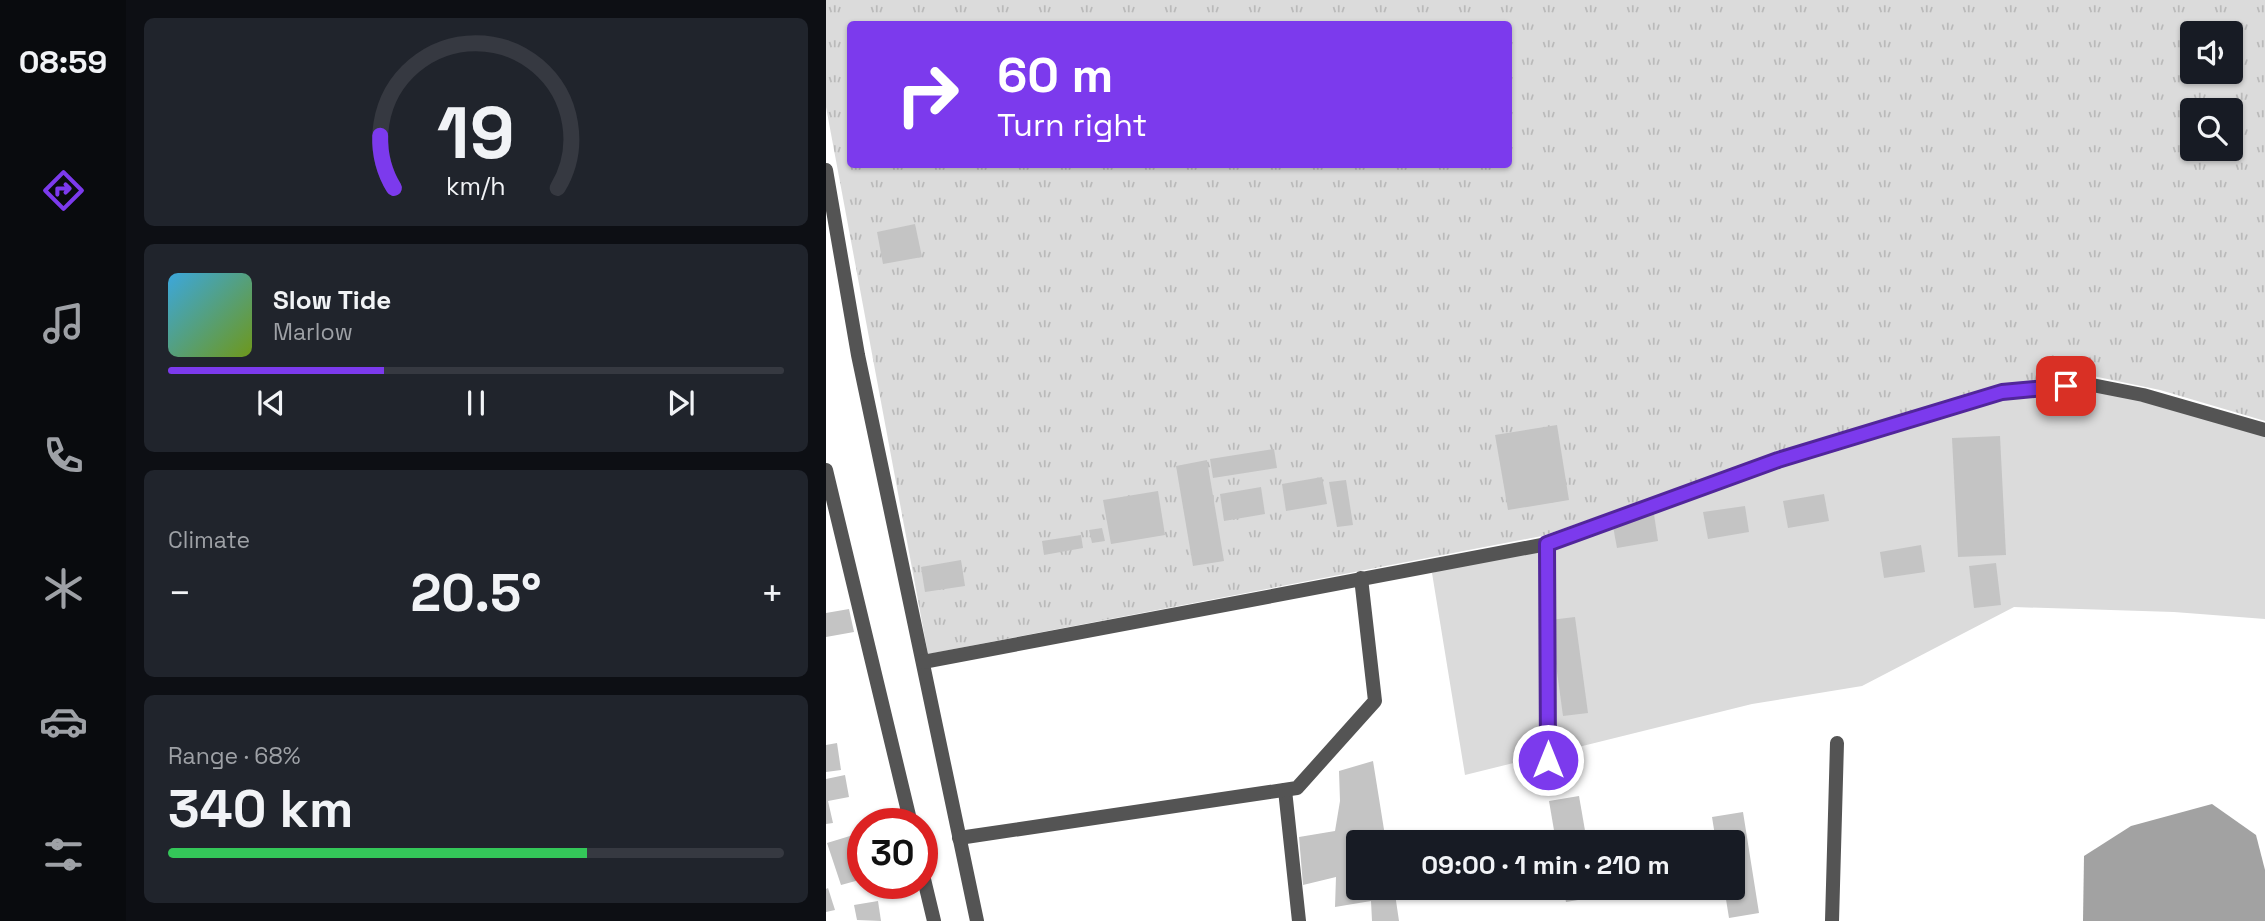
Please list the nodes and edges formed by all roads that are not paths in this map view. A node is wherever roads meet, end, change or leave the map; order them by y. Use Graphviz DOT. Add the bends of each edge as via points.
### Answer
graph roads {
  1 [pos="826,170"];
  2 [pos="2265,430"];
  3 [pos="826,470"];
  4 [pos="1547,544"];
  5 [pos="1360,578"];
  6 [pos="923,662"];
  7 [pos="1837,743"];
  8 [pos="1549,787"];
  9 [pos="1285,790"];
  10 [pos="907,808"];
  11 [pos="959,838"];
  12 [pos="929,899"];
  13 [pos="934,921"];
  14 [pos="977,921"];
  15 [pos="1299,921"];
  16 [pos="1832,921"];
  1 -- 6 [label="street" via="858,355"];
  2 -- 4 [label="street" via="2087,384 2002,392 1778,460"];
  3 -- 10 [label="street"];
  4 -- 5 [label="street"];
  4 -- 8 [label="street"];
  5 -- 6 [label="street"];
  5 -- 9 [label="street" via="1375,701 1297,788"];
  6 -- 11 [label="street"];
  7 -- 16 [label="street"];
  9 -- 11 [label="street"];
  9 -- 15 [label="street"];
  11 -- 14 [label="street"];
  12 -- 13 [label="street"];
}
